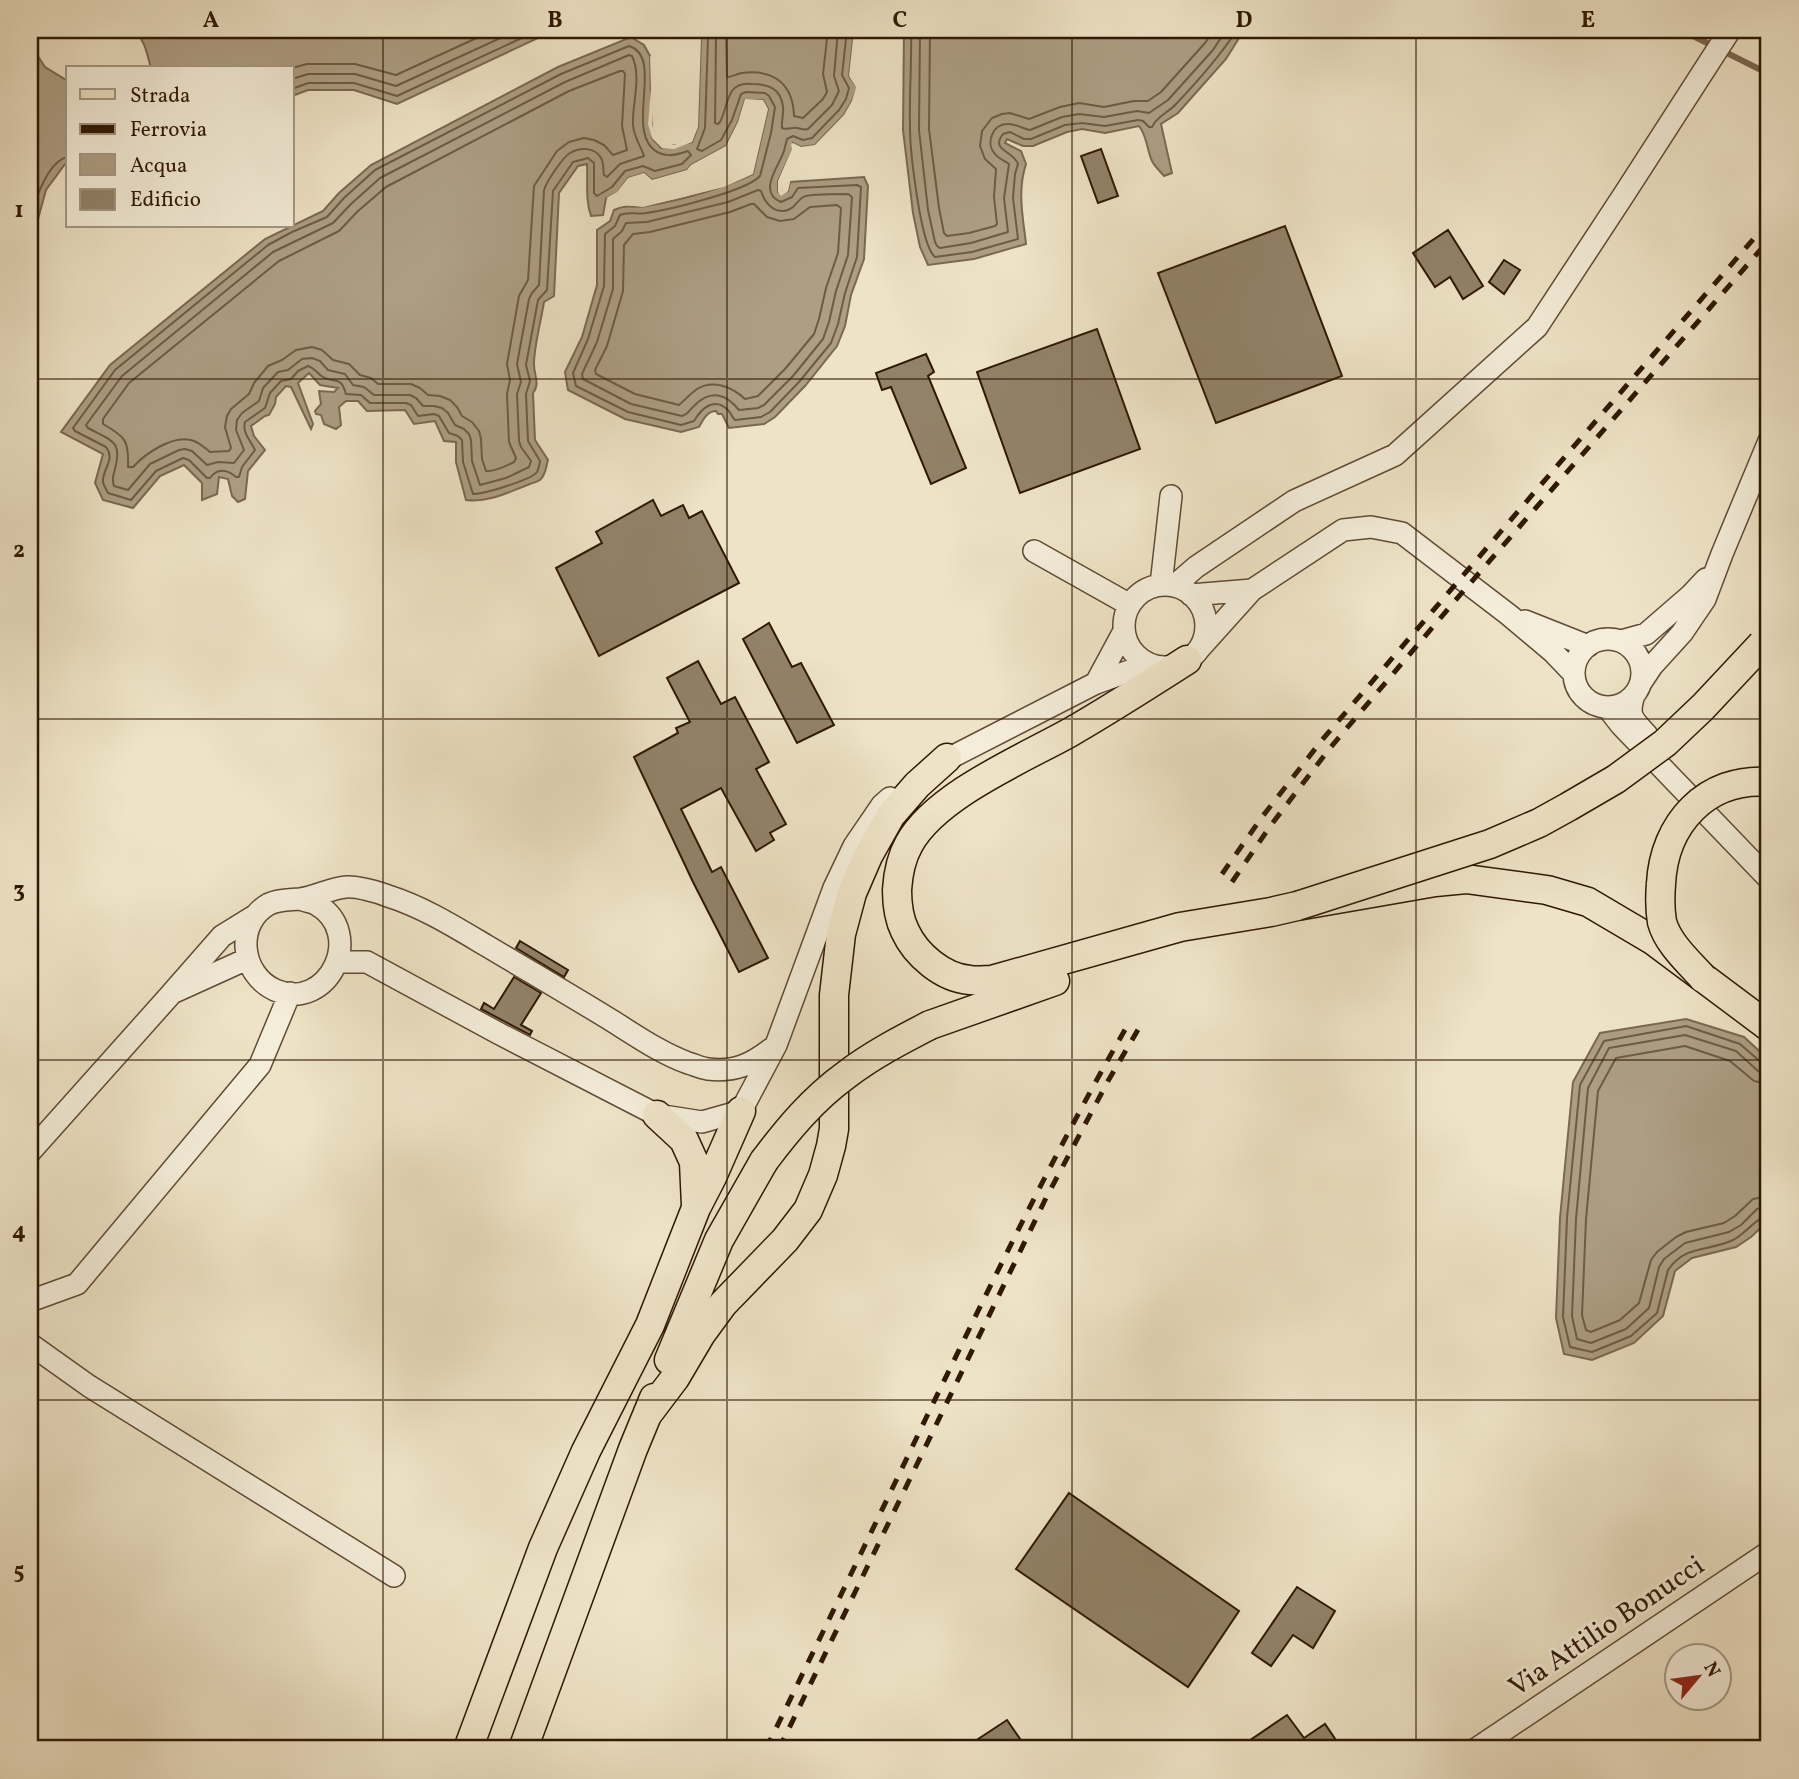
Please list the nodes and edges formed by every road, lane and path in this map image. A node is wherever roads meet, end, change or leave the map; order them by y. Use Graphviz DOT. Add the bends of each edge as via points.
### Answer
graph roads {
  1 [pos="1727,34"];
  2 [pos="1769,441"];
  3 [pos="1171,496"];
  4 [pos="1034,551"];
  5 [pos="1722,554"];
  6 [pos="1176,589"];
  7 [pos="1252,590"];
  8 [pos="1130,605"];
  9 [pos="1509,615"];
  10 [pos="1124,631"];
  11 [pos="1766,639"];
  12 [pos="1621,642"];
  13 [pos="1588,646"];
  14 [pos="1193,655"];
  15 [pos="1149,664"];
  16 [pos="1574,674"];
  17 [pos="1096,683"];
  18 [pos="1637,690"];
  19 [pos="1607,707"];
  20 [pos="947,758"];
  21 [pos="1769,782"];
  22 [pos="1769,863"];
  23 [pos="1769,879"];
  24 [pos="301,899"];
  25 [pos="1284,909"];
  26 [pos="256,915"];
  27 [pos="247,959"];
  28 [pos="337,962"];
  29 [pos="1703,978"];
  30 [pos="172,993"];
  31 [pos="290,993"];
  32 [pos="1769,1027"];
  33 [pos="776,1045"];
  34 [pos="741,1111"];
  35 [pos="657,1115"];
  36 [pos="30,1152"];
  37 [pos="696,1208"];
  38 [pos="30,1301"];
  39 [pos="30,1344"];
  40 [pos="647,1415"];
  41 [pos="1769,1552"];
  42 [pos="394,1576"];
  43 [pos="468,1749"];
  44 [pos="523,1749"];
  45 [pos="1476,1749"];
  1 -- 6 [label="street" via="1537,327 1395,455 1294,501 1196,567"];
  2 -- 5 [label="street"];
  3 -- 6 [label="street"];
  4 -- 8 [label="street"];
  5 -- 12 [label="street" via="1706,579 1670,615 1646,634"];
  5 -- 18 [label="street" via="1705,599"];
  6 -- 7 [label="street"];
  6 -- 8 [label="street" via="1149,588"];
  6 -- 14 [label="street" via="1199,604 1204,615 1204,638"];
  7 -- 9 [label="street" via="1343,530 1371,527 1402,533"];
  7 -- 14 [label="street"];
  8 -- 10 [label="street"];
  9 -- 13 [label="street"];
  9 -- 16 [label="street"];
  10 -- 15 [label="street" via="1137,656"];
  10 -- 17 [label="street"];
  11 -- 25 [label="main road, bridge" via="1665,743 1568,807 1490,844"];
  12 -- 13 [label="street" via="1598,640"];
  12 -- 18 [label="street" via="1641,664"];
  13 -- 16 [label="street"];
  14 -- 15 [label="street" via="1175,666"];
  14 -- 25 [label="main road" via="937,811 908,844 900,867 897,905 901,920 932,964 968,980 992,980 1180,927"];
  15 -- 17 [label="street"];
  16 -- 19 [label="street" via="1588,700"];
  17 -- 20 [label="street"];
  18 -- 19 [label="street" via="1626,702"];
  18 -- 22 [label="street" via="1631,717"];
  19 -- 23 [label="street"];
  20 -- 33 [label="street" via="882,805 854,846"];
  20 -- 40 [label="main road" via="891,815 852,893 841,934 834,995 834,1129 823,1175 808,1210 723,1304"];
  21 -- 29 [label="main road, bridge" via="1732,786 1706,797 1681,821 1670,844 1662,869 1663,923 1675,946"];
  24 -- 26 [label="street" via="284,899"];
  24 -- 28 [label="street" via="329,915 340,946"];
  24 -- 33 [label="street" via="348,886 430,912 668,1055 706,1069 730,1070 752,1063"];
  25 -- 29 [label="main road, bridge" via="1466,879 1547,890 1588,902 1654,941"];
  25 -- 40 [label="main road, bridge" via="930,1025 845,1075 812,1104 764,1161 719,1240"];
  26 -- 27 [label="street" via="248,929"];
  26 -- 30 [label="street" via="222,936"];
  27 -- 30 [label="street"];
  27 -- 31 [label="street" via="263,983"];
  28 -- 31 [label="street" via="318,986"];
  28 -- 35 [label="street" via="367,962"];
  29 -- 32 [label="main road"];
  30 -- 36 [label="street"];
  31 -- 38 [label="street" via="260,1065 77,1284"];
  33 -- 34 [label="street"];
  34 -- 35 [label="street" via="702,1122"];
  34 -- 37 [label="main road"];
  35 -- 37 [label="main road" via="684,1140 694,1162"];
  37 -- 43 [label="main road" via="650,1325 543,1548"];
  39 -- 42 [label="street" via="89,1386"];
  40 -- 44 [label="main road"];
  41 -- 45 [label="street, Via Attilio Bonucci"];
}
